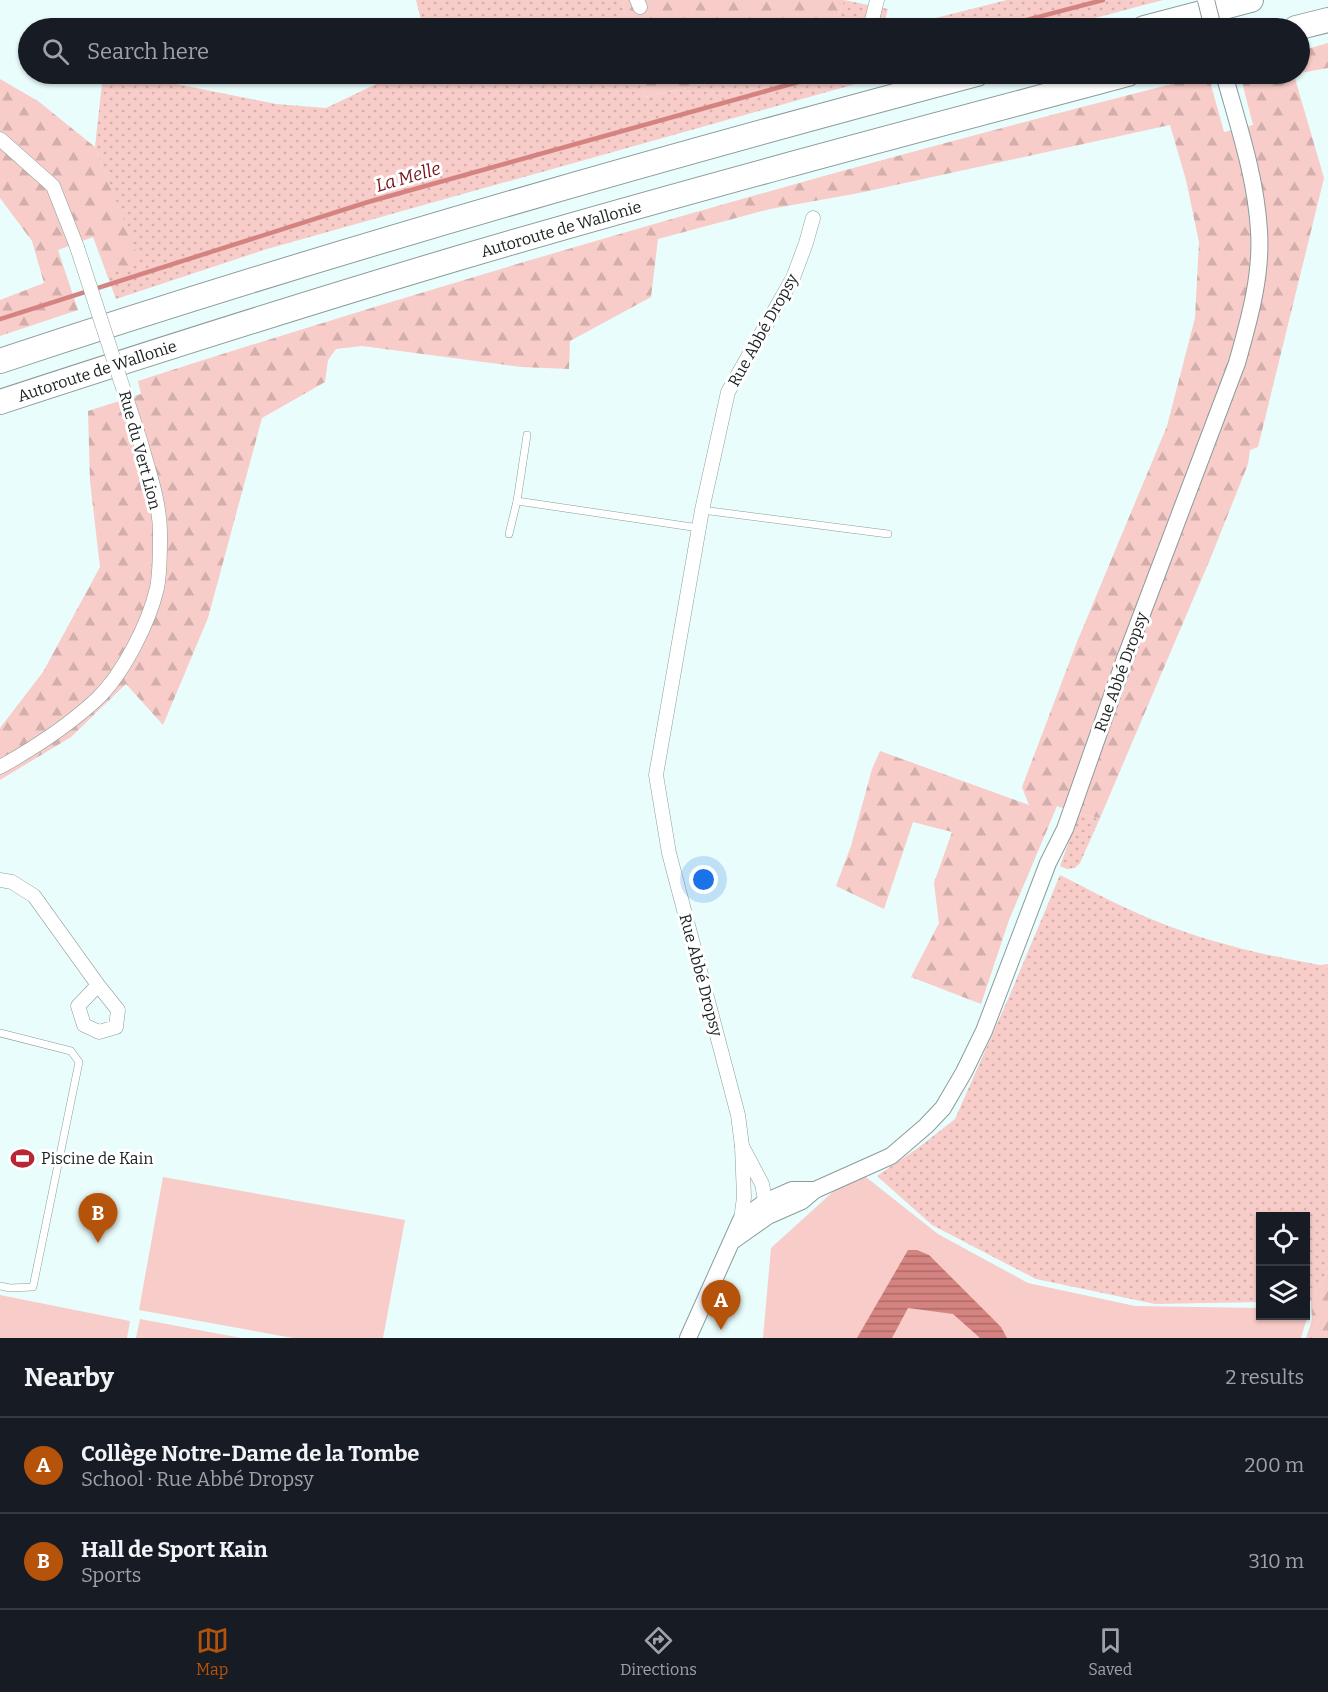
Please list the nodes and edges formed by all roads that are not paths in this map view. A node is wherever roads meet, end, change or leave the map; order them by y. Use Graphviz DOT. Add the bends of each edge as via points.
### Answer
graph roads {
  1 [pos="877,0"];
  2 [pos="1206,0"];
  3 [pos="1251,0"];
  4 [pos="872,18"];
  5 [pos="1182,18"];
  6 [pos="1210,18"];
  7 [pos="1328,20"];
  8 [pos="1310,24"];
  9 [pos="941,84"];
  10 [pos="1091,84"];
  11 [pos="1227,84"];
  12 [pos="0,139"];
  13 [pos="813,218"];
  14 [pos="0,361"];
  15 [pos="0,402"];
  16 [pos="527,435"];
  17 [pos="517,501"];
  18 [pos="702,510"];
  19 [pos="699,528"];
  20 [pos="509,534"];
  21 [pos="888,534"];
  22 [pos="0,767"];
  23 [pos="0,880"];
  24 [pos="98,986"];
  25 [pos="0,1033"];
  26 [pos="742,1146"];
  27 [pos="766,1209"];
  28 [pos="741,1220"];
  29 [pos="734,1240"];
  30 [pos="0,1286"];
  31 [pos="688,1338"];
  1 -- 4 [label="street"];
  2 -- 6 [label="street, bridge"];
  3 -- 5 [label="highway"];
  7 -- 8 [label="highway"];
  9 -- 14 [label="highway" via="451,220 162,307"];
  10 -- 15 [label="highway, Autoroute de Wallonie" via="462,257"];
  11 -- 27 [label="street, Rue Abbé Dropsy" via="1254,188 1259,232 1257,276 1247,330 1065,829 1048,863 984,1031 943,1108 891,1156 815,1190 802,1201"];
  12 -- 22 [label="street, Rue du Vert Lion, bridge" via="53,186 140,440 155,493 160,536 157,587 146,622 127,659 98,698 30,750"];
  13 -- 18 [label="street, Rue Abbé Dropsy" via="793,278 728,392"];
  16 -- 17 [label="lane"];
  17 -- 19 [label="lane"];
  17 -- 20 [label="lane"];
  18 -- 19 [label="street, Rue Abbé Dropsy"];
  18 -- 21 [label="lane"];
  19 -- 26 [label="street, Rue Abbé Dropsy" via="656,775 669,852 738,1115"];
  23 -- 24 [label="street" via="12,882 34,896"];
  25 -- 30 [label="lane" via="70,1051 79,1062 33,1287"];
  26 -- 27 [label="street, Rue Abbé Dropsy" via="762,1184"];
  26 -- 28 [label="street, Rue Abbé Dropsy"];
  27 -- 28 [label="street, Rue Abbé Dropsy"];
  27 -- 29 [label="street, Rue Abbé Dropsy"];
  28 -- 29 [label="street, Rue Abbé Dropsy"];
  29 -- 31 [label="street, Rue Abbé Dropsy"];
}
